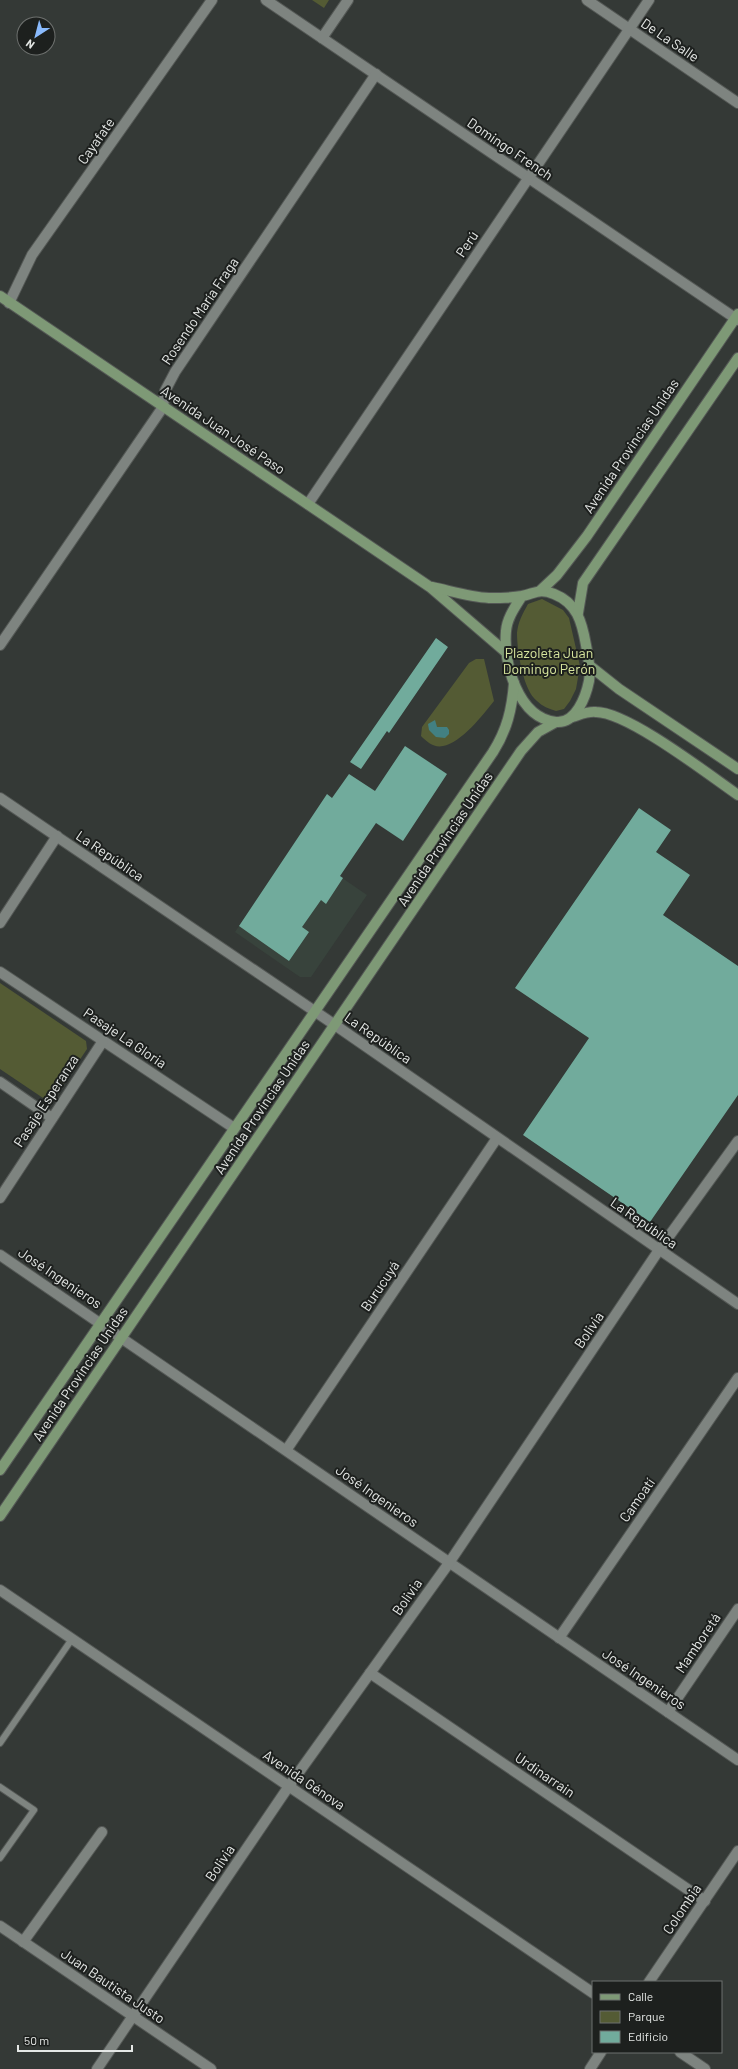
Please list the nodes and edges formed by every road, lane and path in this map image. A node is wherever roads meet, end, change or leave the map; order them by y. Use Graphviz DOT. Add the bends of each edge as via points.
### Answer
graph roads {
  1 [pos="212,0"];
  2 [pos="266,0"];
  3 [pos="348,0"];
  4 [pos="587,0"];
  5 [pos="649,0"];
  6 [pos="630,29"];
  7 [pos="322,38"];
  8 [pos="376,74"];
  9 [pos="738,103"];
  10 [pos="529,178"];
  11 [pos="0,296"];
  12 [pos="10,303"];
  13 [pos="737,318"];
  14 [pos="738,358"];
  15 [pos="163,407"];
  16 [pos="308,504"];
  17 [pos="430,587"];
  18 [pos="542,590"];
  19 [pos="522,596"];
  20 [pos="578,613"];
  21 [pos="0,645"];
  22 [pos="508,654"];
  23 [pos="590,666"];
  24 [pos="514,683"];
  25 [pos="572,717"];
  26 [pos="556,722"];
  27 [pos="738,769"];
  28 [pos="738,795"];
  29 [pos="0,798"];
  30 [pos="56,836"];
  31 [pos="0,923"];
  32 [pos="0,972"];
  33 [pos="315,1011"];
  34 [pos="335,1025"];
  35 [pos="103,1041"];
  36 [pos="0,1082"];
  37 [pos="52,1118"];
  38 [pos="234,1128"];
  39 [pos="497,1138"];
  40 [pos="737,1145"];
  41 [pos="0,1198"];
  42 [pos="659,1250"];
  43 [pos="0,1254"];
  44 [pos="738,1304"];
  45 [pos="102,1323"];
  46 [pos="122,1338"];
  47 [pos="738,1378"];
  48 [pos="287,1449"];
  49 [pos="0,1470"];
  50 [pos="0,1516"];
  51 [pos="449,1563"];
  52 [pos="0,1590"];
  53 [pos="738,1609"];
  54 [pos="559,1638"];
  55 [pos="72,1639"];
  56 [pos="370,1673"];
  57 [pos="668,1712"];
  58 [pos="0,1743"];
  59 [pos="738,1760"];
  60 [pos="289,1786"];
  61 [pos="0,1787"];
  62 [pos="102,1832"];
  63 [pos="738,1852"];
  64 [pos="0,1858"];
  65 [pos="705,1900"];
  66 [pos="0,1926"];
  67 [pos="23,1942"];
  68 [pos="650,1981"];
  69 [pos="592,1992"];
  70 [pos="133,2016"];
  71 [pos="601,2053"];
  72 [pos="681,2053"];
  73 [pos="97,2069"];
  74 [pos="211,2069"];
  75 [pos="590,2069"];
  76 [pos="705,2069"];
  1 -- 12 [label="street, Cayafate" via="32,255"];
  2 -- 7 [label="street, Domingo French"];
  3 -- 7 [label="street"];
  4 -- 6 [label="street, De La Salle"];
  5 -- 6 [label="street, Perú"];
  6 -- 9 [label="street, De La Salle"];
  6 -- 10 [label="street, Perú"];
  7 -- 8 [label="street, Domingo French"];
  8 -- 10 [label="street, Domingo French"];
  8 -- 15 [label="street, Rosendo María Fraga" via="175,372 165,391"];
  10 -- 13 [label="street, Domingo French"];
  10 -- 16 [label="street, Perú"];
  11 -- 12 [label="main road, Avenida Juan José Paso"];
  12 -- 15 [label="main road, Avenida Juan José Paso"];
  13 -- 18 [label="main road, Avenida Provincias Unidas" via="588,536"];
  14 -- 20 [label="main road" via="583,583"];
  15 -- 16 [label="main road, Avenida Juan José Paso"];
  15 -- 21 [label="street, Rosendo María Fraga"];
  16 -- 17 [label="main road, Avenida Juan José Paso"];
  17 -- 19 [label="main road, Avenida Juan José Paso" via="489,598"];
  17 -- 22 [label="main road, Avenida Juan José Paso"];
  18 -- 19 [label="main road"];
  18 -- 20 [label="main road" via="568,602"];
  19 -- 22 [label="main road" via="511,612 506,631"];
  20 -- 23 [label="main road"];
  22 -- 24 [label="main road"];
  23 -- 25 [label="main road" via="586,693"];
  23 -- 27 [label="main road" via="619,689"];
  24 -- 26 [label="main road" via="520,697 529,708 542,717"];
  24 -- 33 [label="main road, Avenida Provincias Unidas" via="512,710 503,735"];
  25 -- 26 [label="main road"];
  25 -- 28 [label="main road" via="596,712 618,717 642,730"];
  26 -- 34 [label="main road, Avenida Provincias Unidas" via="538,732 522,751"];
  29 -- 30 [label="street, La República"];
  30 -- 31 [label="street"];
  30 -- 33 [label="street, La República"];
  32 -- 35 [label="street, Pasaje La Gloria"];
  33 -- 34 [label="street, La República"];
  33 -- 38 [label="main road, Avenida Provincias Unidas"];
  34 -- 39 [label="street, La República"];
  34 -- 46 [label="main road, Avenida Provincias Unidas"];
  35 -- 37 [label="street, Pasaje Esperanza"];
  35 -- 38 [label="street, Pasaje La Gloria"];
  36 -- 37 [label="street"];
  37 -- 41 [label="street, Pasaje Esperanza"];
  38 -- 45 [label="main road, Avenida Provincias Unidas"];
  39 -- 42 [label="street, La República"];
  39 -- 48 [label="street, Burucuyá"];
  40 -- 42 [label="street, Bolivia"];
  42 -- 44 [label="street, La República"];
  42 -- 51 [label="street, Bolivia"];
  43 -- 45 [label="street, José Ingenieros"];
  45 -- 46 [label="street, José Ingenieros"];
  45 -- 49 [label="main road, Avenida Provincias Unidas"];
  46 -- 48 [label="street, José Ingenieros"];
  46 -- 50 [label="main road, Avenida Provincias Unidas"];
  47 -- 54 [label="street, Camoatí"];
  48 -- 51 [label="street, José Ingenieros"];
  51 -- 54 [label="street, José Ingenieros"];
  51 -- 56 [label="street, Bolivia"];
  52 -- 55 [label="street, Avenida Génova"];
  53 -- 57 [label="street, Mamboretá"];
  54 -- 57 [label="street, José Ingenieros"];
  55 -- 58 [label="lane"];
  55 -- 60 [label="street, Avenida Génova"];
  56 -- 60 [label="street, Bolivia"];
  56 -- 65 [label="street, Urdinarrain"];
  57 -- 59 [label="street, José Ingenieros"];
  60 -- 69 [label="street, Avenida Génova"];
  60 -- 70 [label="street, Bolivia"];
  61 -- 64 [label="lane" via="34,1810"];
  62 -- 67 [label="street"];
  63 -- 65 [label="street, Colombia"];
  65 -- 68 [label="street, Colombia"];
  66 -- 67 [label="street, Juan Bautista Justo"];
  67 -- 70 [label="street, Juan Bautista Justo"];
  70 -- 73 [label="street, Bolivia"];
  70 -- 74 [label="street, Juan Bautista Justo"];
  71 -- 75 [label="street"];
  72 -- 76 [label="street"];
}
